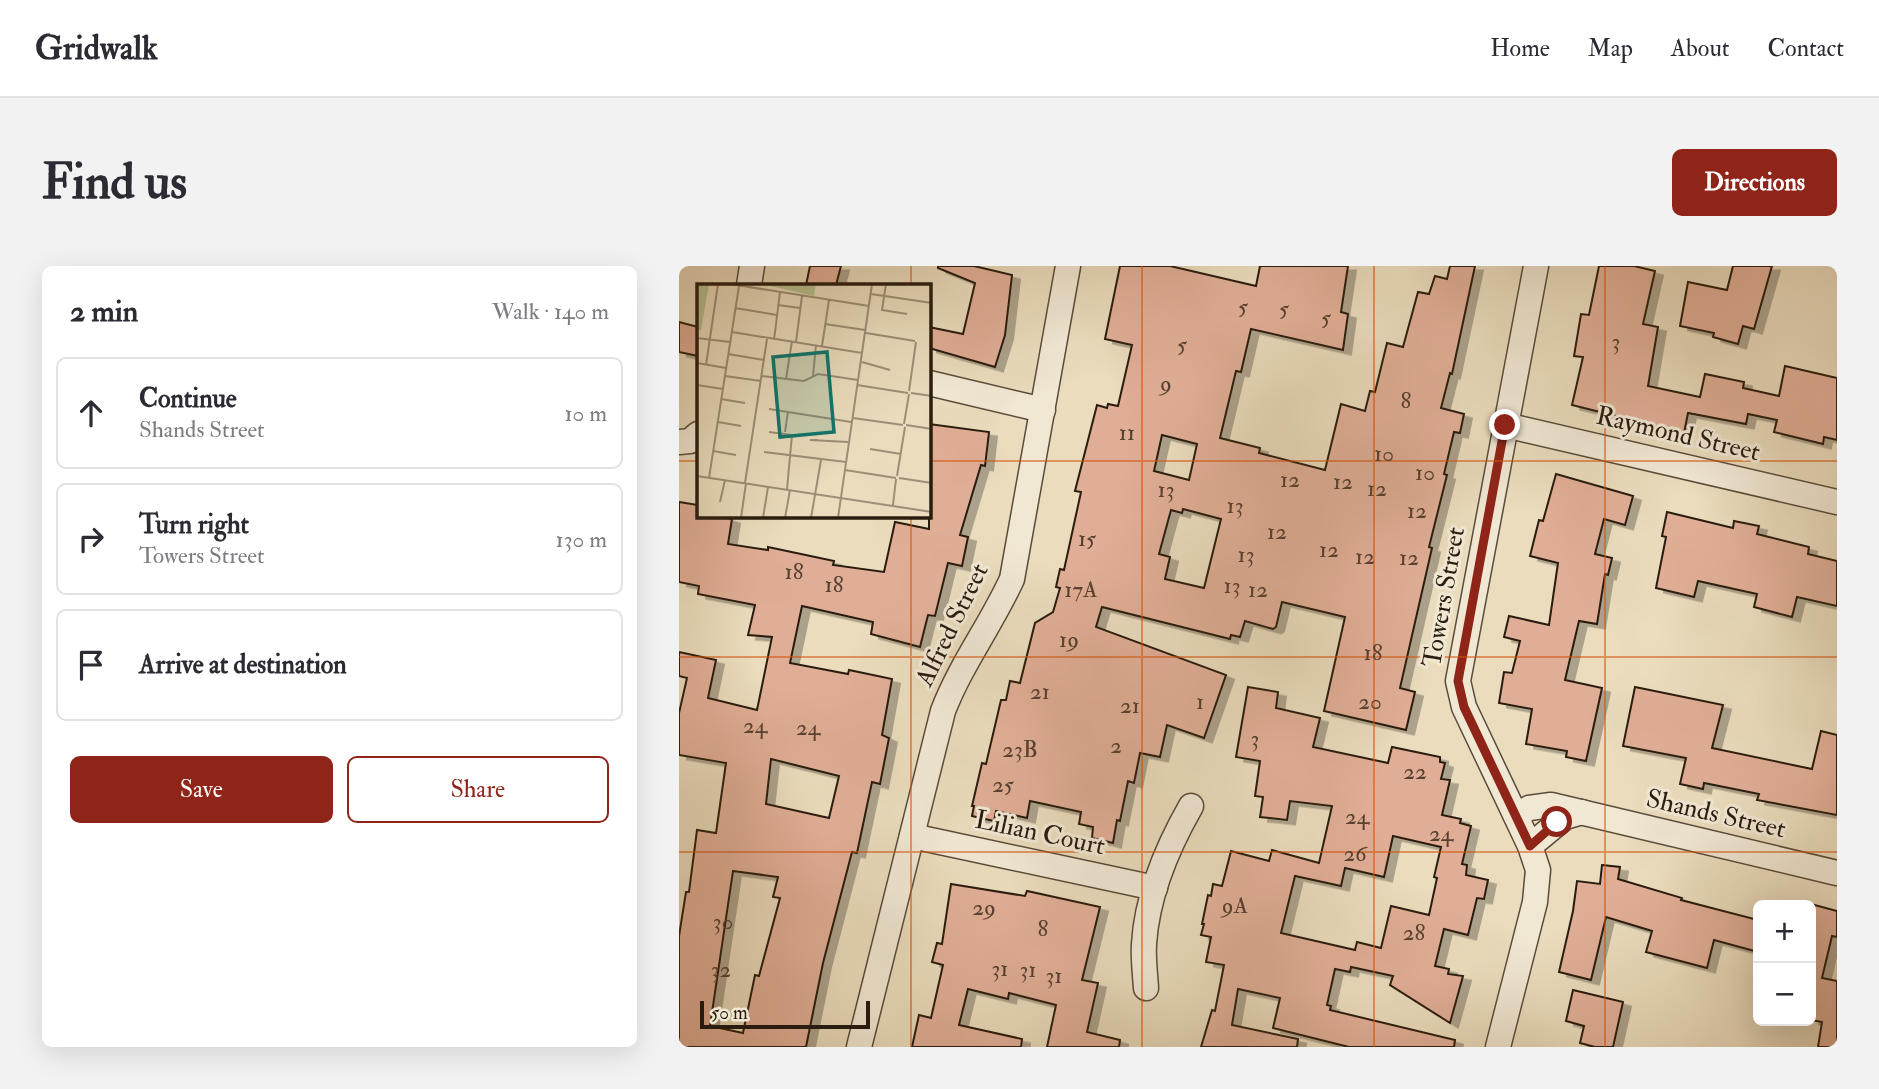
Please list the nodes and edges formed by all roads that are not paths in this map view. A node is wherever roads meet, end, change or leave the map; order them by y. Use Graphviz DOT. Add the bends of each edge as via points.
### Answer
graph roads {
  1 [pos="752,266"];
  2 [pos="1069,266"];
  3 [pos="1536,266"];
  4 [pos="749,284"];
  5 [pos="931,383"];
  6 [pos="1043,410"];
  7 [pos="1505,425"];
  8 [pos="697,435"];
  9 [pos="679,442"];
  10 [pos="1837,502"];
  11 [pos="1191,806"];
  12 [pos="1582,812"];
  13 [pos="1516,816"];
  14 [pos="912,836"];
  15 [pos="1530,846"];
  16 [pos="1837,873"];
  17 [pos="1155,888"];
  18 [pos="1146,988"];
  19 [pos="859,1047"];
  20 [pos="1498,1047"];
  1 -- 4 [label="street"];
  2 -- 6 [label="street, Alfred Street"];
  3 -- 7 [label="street, Towers Street"];
  5 -- 6 [label="street"];
  6 -- 14 [label="street, Alfred Street" via="1012,579 951,691"];
  7 -- 10 [label="street, Raymond Street"];
  7 -- 13 [label="street, Towers Street" via="1458,681 1464,707"];
  8 -- 9 [label="street"];
  11 -- 17 [label="street" via="1172,840"];
  12 -- 13 [label="street, Shands Street" via="1543,805"];
  12 -- 15 [label="street" via="1565,817"];
  12 -- 16 [label="street, Shands Street"];
  13 -- 15 [label="street, Towers Street"];
  14 -- 17 [label="street, Lilian Court"];
  14 -- 19 [label="street, Alfred Street"];
  15 -- 20 [label="street, Towers Street" via="1538,870 1535,902"];
  17 -- 18 [label="street" via="1144,944"];
}
